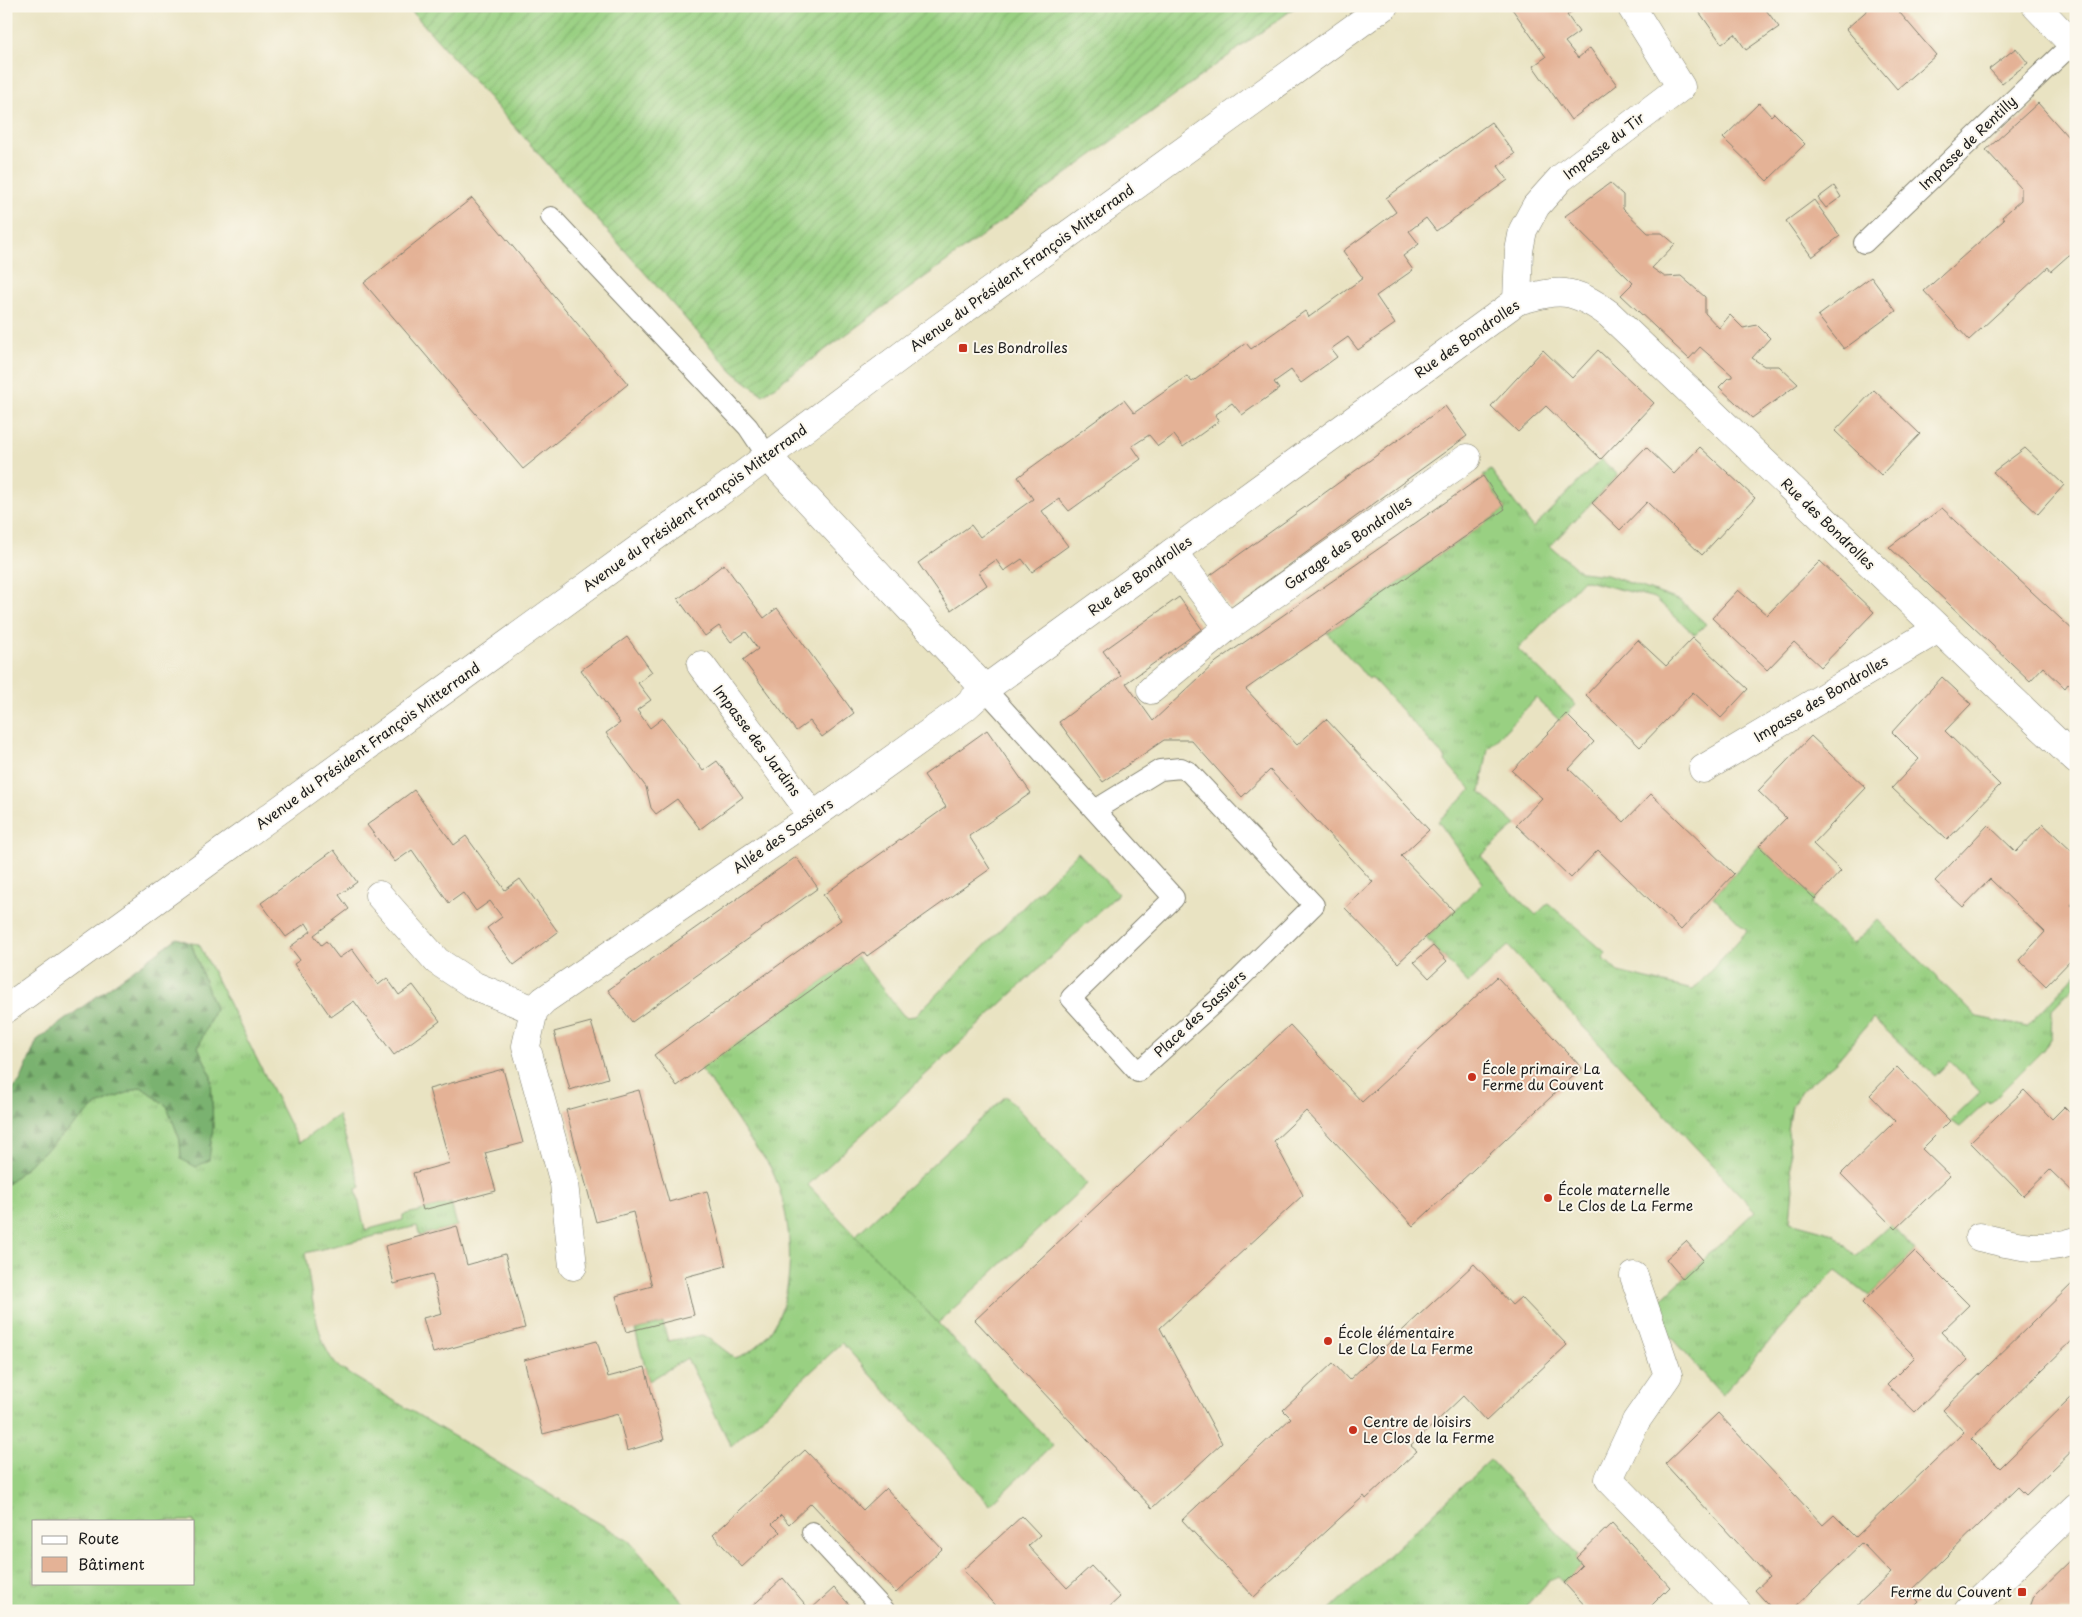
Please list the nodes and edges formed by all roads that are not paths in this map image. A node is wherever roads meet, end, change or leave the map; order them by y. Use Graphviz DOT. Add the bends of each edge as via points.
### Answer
graph roads {
  1 [pos="1384,6"];
  2 [pos="1632,8"];
  3 [pos="2047,10"];
  4 [pos="2074,46"];
  5 [pos="551,217"];
  6 [pos="1864,243"];
  7 [pos="1517,301"];
  8 [pos="768,457"];
  9 [pos="1467,458"];
  10 [pos="1173,552"];
  11 [pos="1228,627"];
  12 [pos="1938,629"];
  13 [pos="700,666"];
  14 [pos="985,689"];
  15 [pos="1151,690"];
  16 [pos="2076,760"];
  17 [pos="1703,769"];
  18 [pos="1095,810"];
  19 [pos="813,816"];
  20 [pos="379,895"];
  21 [pos="6,1009"];
  22 [pos="534,1010"];
  23 [pos="1978,1237"];
  24 [pos="2076,1241"];
  25 [pos="573,1266"];
  26 [pos="1634,1276"];
  27 [pos="2076,1507"];
  28 [pos="812,1532"];
  29 [pos="885,1611"];
  30 [pos="1737,1611"];
  31 [pos="1968,1611"];
  1 -- 8 [label="street, Avenue du Président François Mitterrand" via="929,335"];
  2 -- 7 [label="street, Impasse du Tir" via="1680,87 1561,178 1536,206 1523,230 1518,250"];
  3 -- 4 [label="street"];
  4 -- 6 [label="lane, Impasse de Rentilly"];
  5 -- 8 [label="lane" via="748,426"];
  7 -- 10 [label="street, Rue des Bondrolles"];
  7 -- 12 [label="street, Rue des Bondrolles" via="1546,293 1574,294 1608,314"];
  8 -- 14 [label="street"];
  8 -- 21 [label="street, Avenue du Président François Mitterrand"];
  9 -- 11 [label="street, Garage des Bondrolles"];
  10 -- 11 [label="street"];
  10 -- 14 [label="street, Rue des Bondrolles"];
  11 -- 15 [label="street, Garage des Bondrolles"];
  12 -- 16 [label="street, Rue des Bondrolles"];
  12 -- 17 [label="street, Impasse des Bondrolles"];
  13 -- 19 [label="street, Impasse des Jardins"];
  14 -- 18 [label="lane, Place des Sassiers"];
  14 -- 19 [label="street, Allée des Sassiers" via="964,708"];
  18 -- 18 [label="lane, Place des Sassiers" via="1174,898 1070,998 1138,1072 1314,906 1190,772 1182,768 1160,770"];
  19 -- 22 [label="street, Allée des Sassiers" via="544,1000"];
  20 -- 22 [label="street" via="437,961 475,986"];
  22 -- 25 [label="street" via="526,1046 564,1183"];
  23 -- 24 [label="street" via="2030,1248 2057,1247"];
  26 -- 30 [label="street" via="1668,1375 1636,1421 1609,1479"];
  27 -- 31 [label="street"];
  28 -- 29 [label="lane"];
}
